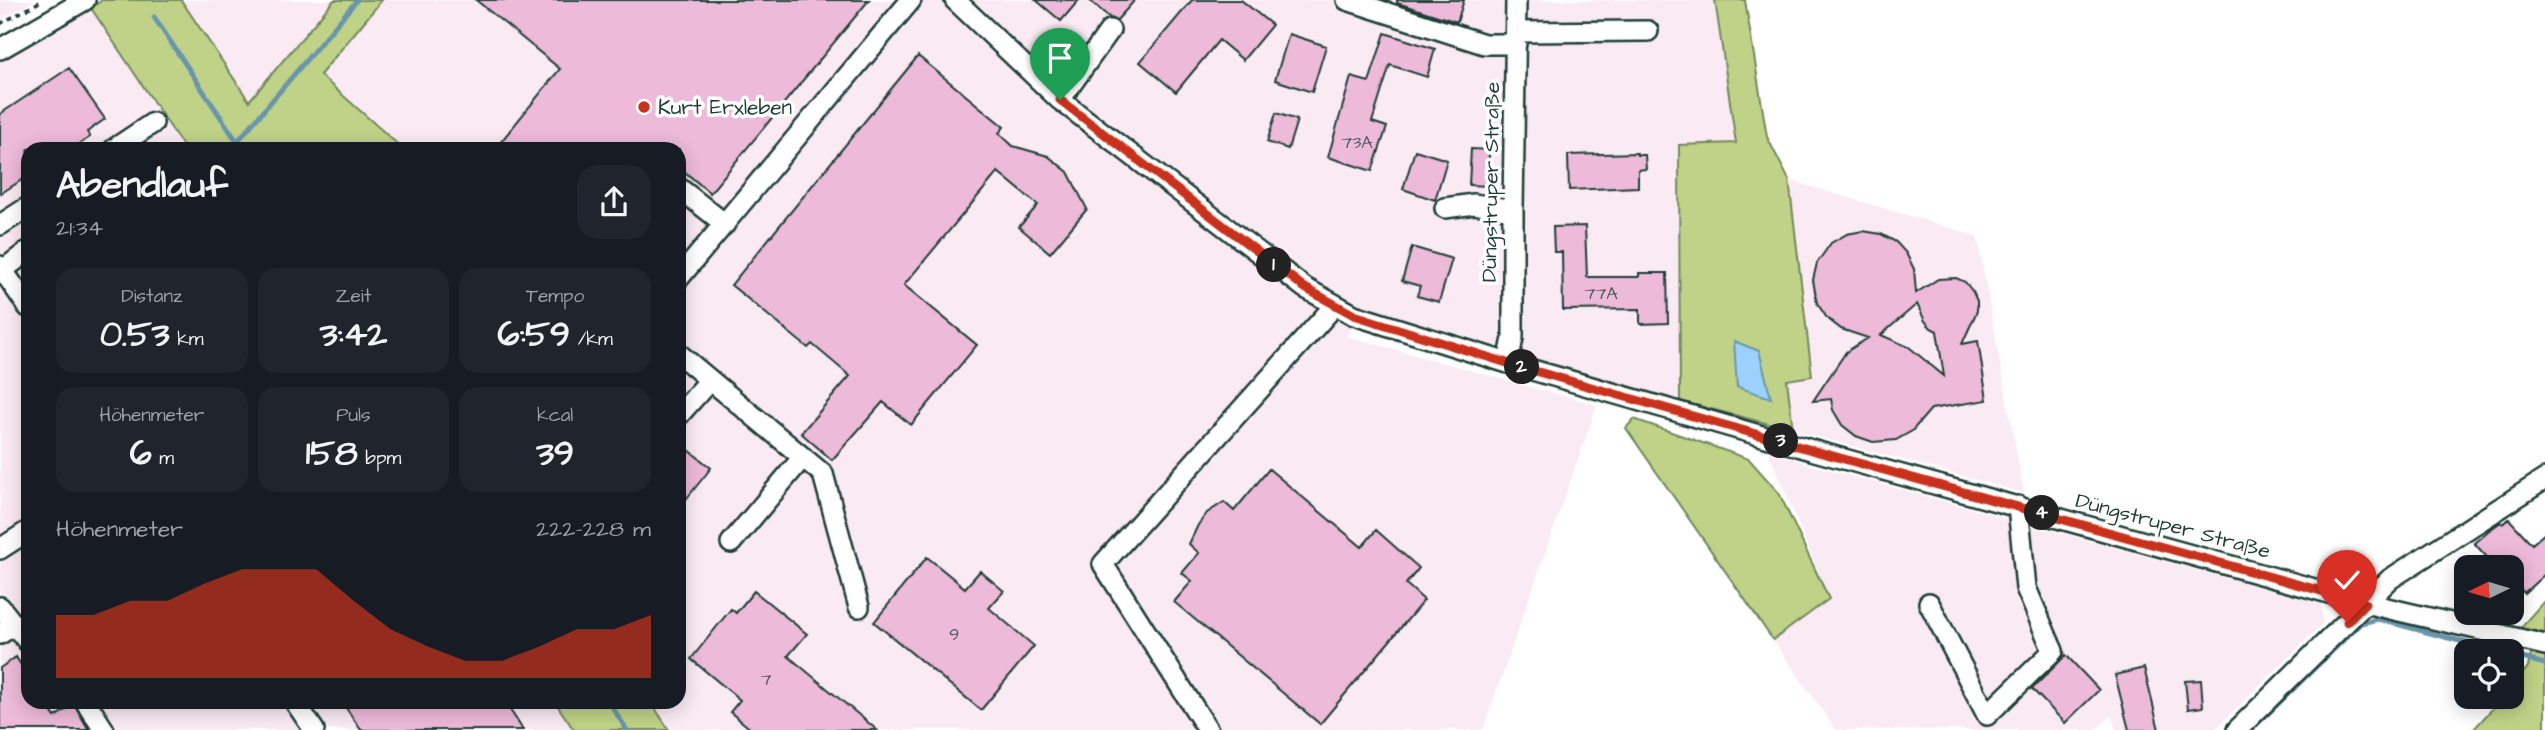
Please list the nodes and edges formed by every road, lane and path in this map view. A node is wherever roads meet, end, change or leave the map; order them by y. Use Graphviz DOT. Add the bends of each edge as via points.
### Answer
graph roads {
  1 [pos="43,0"];
  2 [pos="85,0"];
  3 [pos="911,0"];
  4 [pos="955,0"];
  5 [pos="1347,0"];
  6 [pos="1517,0"];
  7 [pos="0,24"];
  8 [pos="1110,30"];
  9 [pos="1647,31"];
  10 [pos="1516,38"];
  11 [pos="0,50"];
  12 [pos="1060,100"];
  13 [pos="153,122"];
  14 [pos="124,142"];
  15 [pos="686,193"];
  16 [pos="1445,208"];
  17 [pos="1513,210"];
  18 [pos="21,211"];
  19 [pos="724,223"];
  20 [pos="0,225"];
  21 [pos="21,257"];
  22 [pos="686,269"];
  23 [pos="2,272"];
  24 [pos="21,298"];
  25 [pos="1335,305"];
  26 [pos="686,360"];
  27 [pos="1507,363"];
  28 [pos="710,380"];
  29 [pos="686,407"];
  30 [pos="803,457"];
  31 [pos="2545,479"];
  32 [pos="2018,506"];
  33 [pos="21,536"];
  34 [pos="731,543"];
  35 [pos="0,549"];
  36 [pos="1929,603"];
  37 [pos="2365,603"];
  38 [pos="0,607"];
  39 [pos="859,607"];
  40 [pos="8,629"];
  41 [pos="2545,645"];
  42 [pos="90,709"];
  43 [pos="300,709"];
  44 [pos="104,730"];
  45 [pos="314,730"];
  46 [pos="1208,730"];
  47 [pos="2237,730"];
  1 -- 7 [label="path"];
  2 -- 11 [label="street"];
  3 -- 19 [label="street"];
  4 -- 12 [label="street, Düngstruper Straße"];
  5 -- 10 [label="street" via="1484,44"];
  6 -- 10 [label="street, Düngstruper Straße"];
  8 -- 12 [label="street"];
  9 -- 10 [label="street"];
  10 -- 17 [label="street, Düngstruper Straße"];
  12 -- 25 [label="street, Düngstruper Straße" via="1305,288"];
  13 -- 14 [label="street"];
  15 -- 19 [label="street"];
  16 -- 17 [label="street" via="1474,204"];
  17 -- 27 [label="street, Düngstruper Straße" via="1513,338"];
  18 -- 20 [label="street"];
  19 -- 22 [label="street"];
  21 -- 23 [label="street"];
  23 -- 24 [label="street"];
  25 -- 27 [label="street, Düngstruper Straße"];
  25 -- 46 [label="street" via="1103,564"];
  26 -- 28 [label="street"];
  27 -- 32 [label="street, Düngstruper Straße"];
  28 -- 29 [label="street"];
  28 -- 30 [label="street"];
  30 -- 34 [label="street"];
  30 -- 39 [label="street" via="823,474"];
  31 -- 37 [label="street" via="2390,579"];
  32 -- 36 [label="street" via="2025,589 2053,651 1987,715"];
  32 -- 37 [label="street, Düngstruper Straße"];
  33 -- 35 [label="street"];
  37 -- 41 [label="street, Düngstruper Straße"];
  37 -- 47 [label="street"];
  38 -- 40 [label="street"];
  42 -- 44 [label="street"];
  43 -- 45 [label="street"];
}
